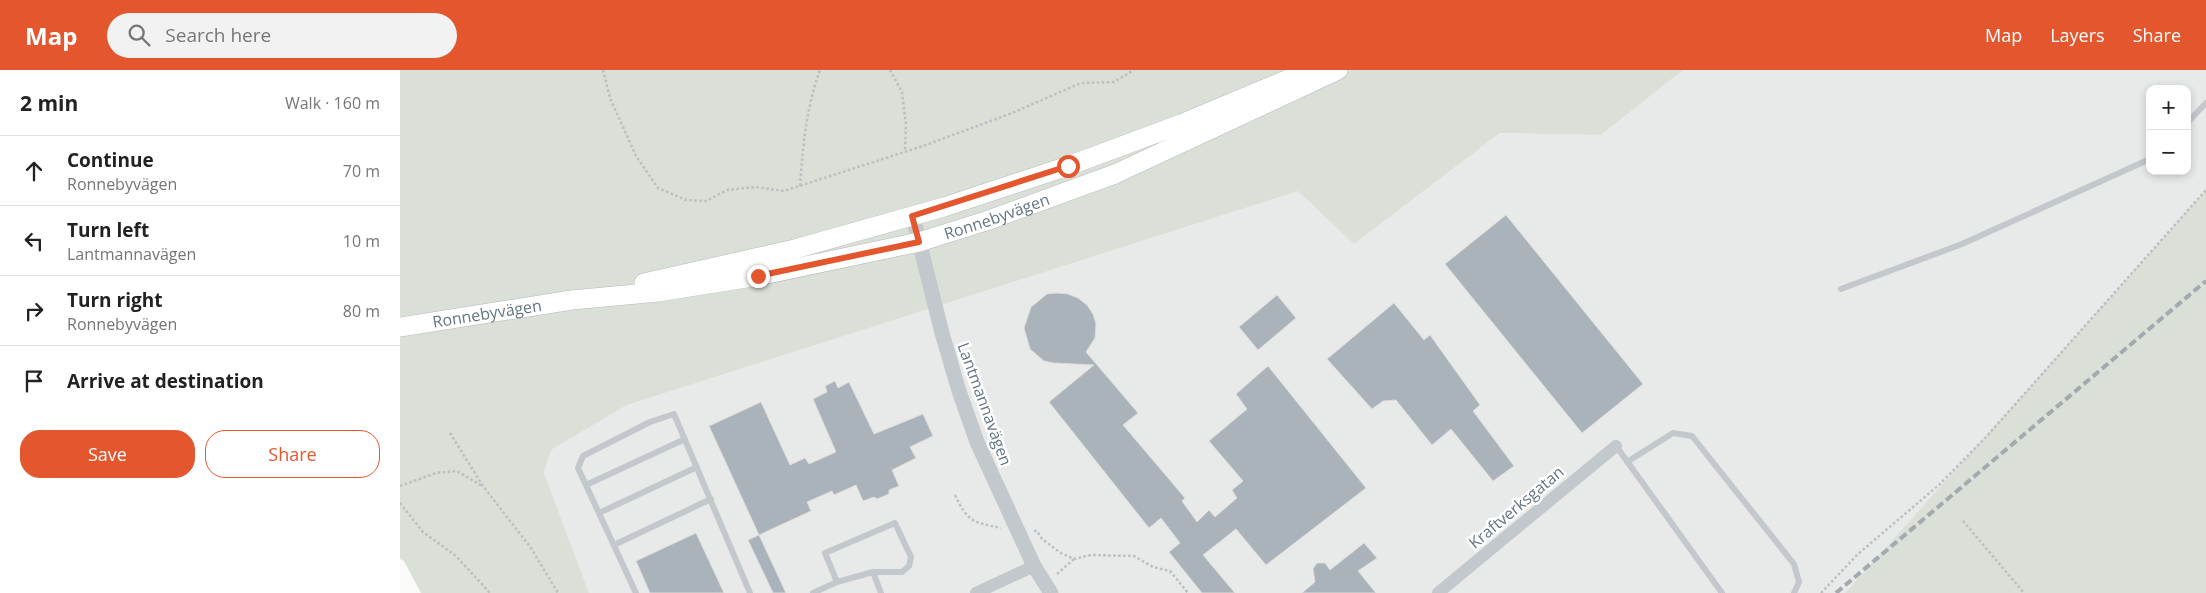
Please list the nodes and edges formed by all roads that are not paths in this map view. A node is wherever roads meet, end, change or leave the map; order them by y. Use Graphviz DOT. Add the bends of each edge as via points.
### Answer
graph roads {
  1 [pos="1310,70"];
  2 [pos="1338,70"];
  3 [pos="2206,103"];
  4 [pos="2191,119"];
  5 [pos="2146,161"];
  6 [pos="912,216"];
  7 [pos="919,242"];
  8 [pos="1841,289"];
  9 [pos="572,300"];
  10 [pos="400,327"];
  11 [pos="685,439"];
  12 [pos="1616,446"];
  13 [pos="1627,462"];
  14 [pos="697,467"];
  15 [pos="586,485"];
  16 [pos="711,500"];
  17 [pos="599,513"];
  18 [pos="614,545"];
  19 [pos="1034,566"];
  20 [pos="873,572"];
  21 [pos="836,582"];
  22 [pos="1047,587"];
  23 [pos="636,593"];
  24 [pos="750,593"];
  25 [pos="813,593"];
  26 [pos="881,593"];
  27 [pos="976,593"];
  28 [pos="1438,593"];
  29 [pos="1722,593"];
  30 [pos="1794,593"];
  1 -- 6 [label="main road, Ronnebyvägen" via="1181,124 1068,166"];
  2 -- 7 [label="main road, Ronnebyvägen" via="1115,174"];
  3 -- 4 [label="lane"];
  5 -- 8 [label="lane" via="1962,244"];
  6 -- 7 [label="street, Lantmannavägen"];
  6 -- 9 [label="main road, Ronnebyvägen" via="795,249"];
  7 -- 9 [label="main road, Ronnebyvägen" via="758,276 658,292"];
  7 -- 19 [label="street, Lantmannavägen" via="959,391 977,442"];
  9 -- 10 [label="main road, Ronnebyvägen"];
  11 -- 14 [label="lane"];
  11 -- 15 [label="lane"];
  11 -- 15 [label="lane" via="674,414 650,422 583,456 578,468"];
  12 -- 13 [label="lane"];
  12 -- 28 [label="street, Kraftverksgatan"];
  13 -- 29 [label="lane"];
  13 -- 30 [label="lane" via="1673,432 1692,436 1794,564 1799,582"];
  14 -- 16 [label="lane"];
  14 -- 17 [label="lane"];
  15 -- 17 [label="lane"];
  16 -- 18 [label="lane"];
  16 -- 24 [label="lane"];
  17 -- 18 [label="lane"];
  18 -- 23 [label="lane"];
  19 -- 22 [label="street, Lantmannavägen"];
  19 -- 27 [label="street"];
  20 -- 21 [label="lane"];
  20 -- 21 [label="lane" via="902,572 909,566 912,557 895,523 825,553"];
  20 -- 26 [label="lane"];
  21 -- 25 [label="lane"];
}
